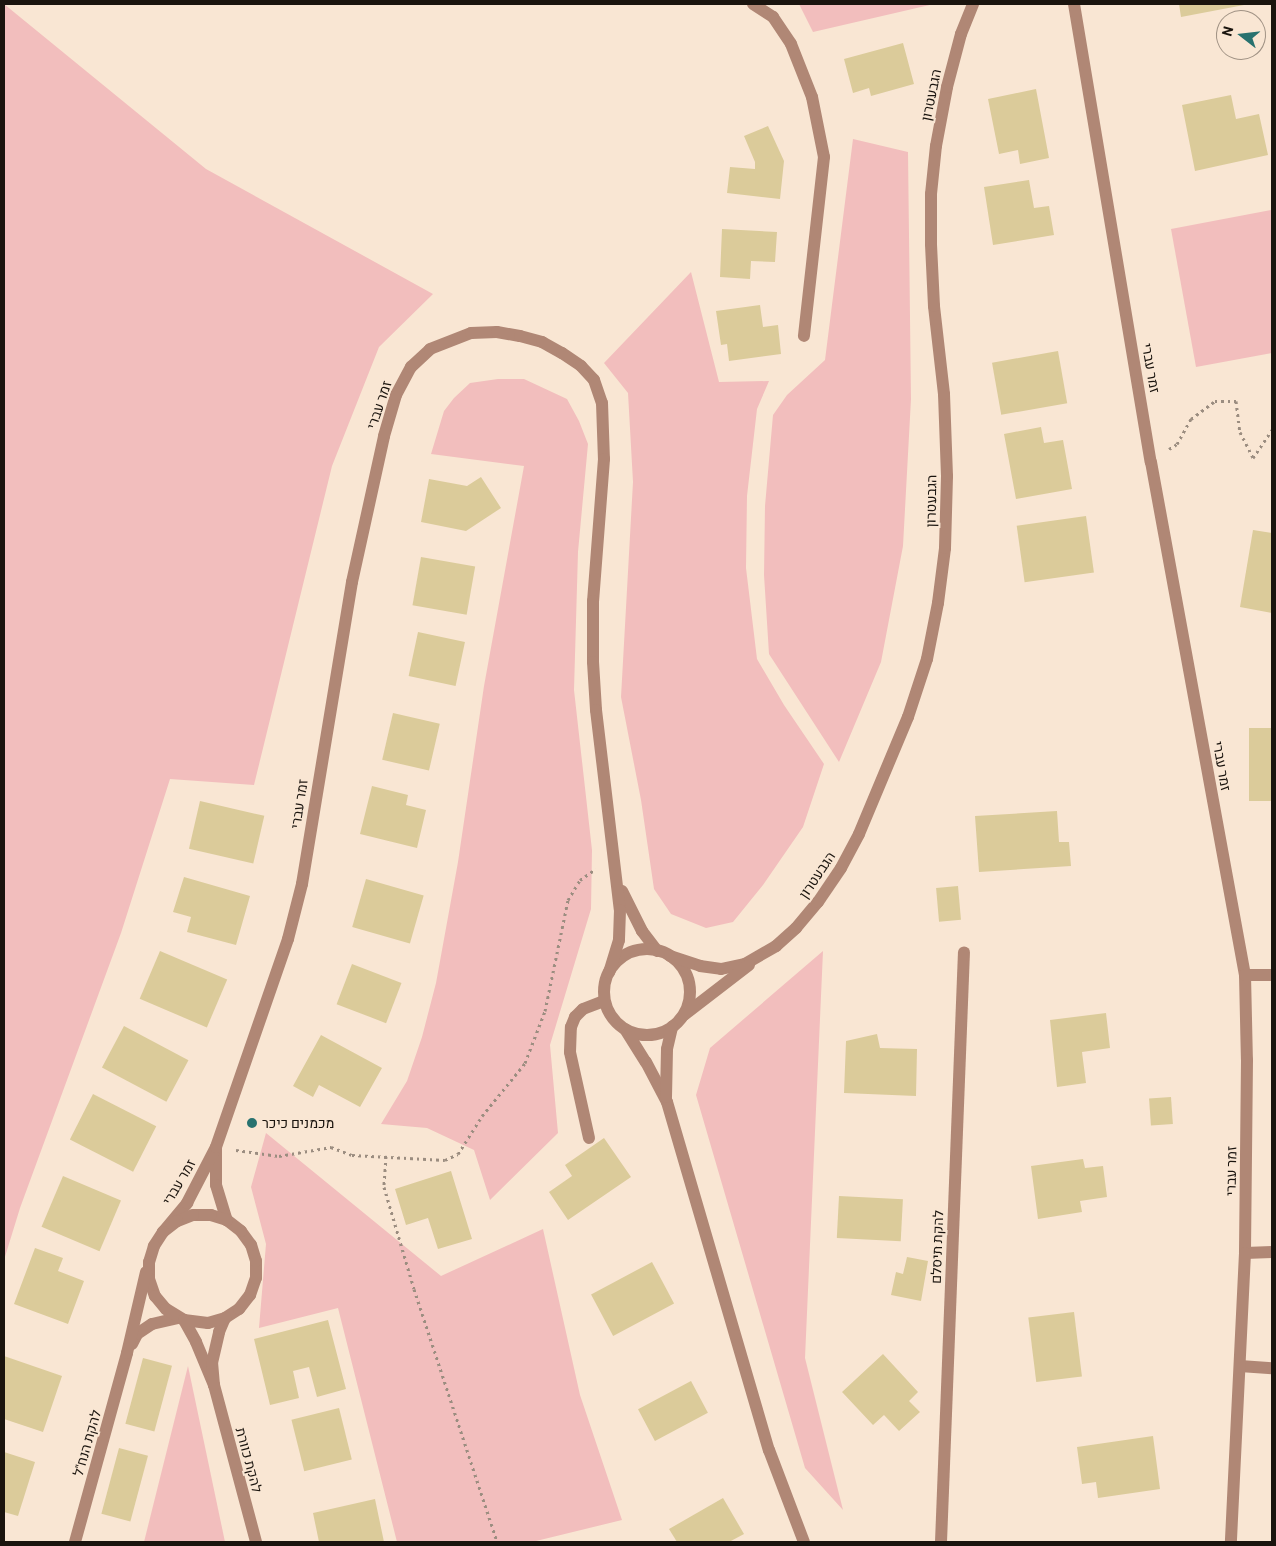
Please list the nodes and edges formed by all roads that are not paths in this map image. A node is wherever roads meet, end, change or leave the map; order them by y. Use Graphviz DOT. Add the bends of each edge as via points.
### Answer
graph roads {
  1 [pos="753,4"];
  2 [pos="973,4"];
  3 [pos="1074,4"];
  4 [pos="804,336"];
  5 [pos="618,882"];
  6 [pos="657,951"];
  7 [pos="964,952"];
  8 [pos="763,954"];
  9 [pos="670,956"];
  10 [pos="609,972"];
  11 [pos="1245,975"];
  12 [pos="1272,975"];
  13 [pos="604,1001"];
  14 [pos="681,1017"];
  15 [pos="672,1027"];
  16 [pos="625,1029"];
  17 [pos="666,1102"];
  18 [pos="589,1138"];
  19 [pos="216,1147"];
  20 [pos="227,1220"];
  21 [pos="163,1232"];
  22 [pos="1272,1252"];
  23 [pos="1245,1253"];
  24 [pos="149,1262"];
  25 [pos="225,1318"];
  26 [pos="181,1319"];
  27 [pos="127,1353"];
  28 [pos="1240,1366"];
  29 [pos="1272,1368"];
  30 [pos="214,1385"];
  31 [pos="75,1542"];
  32 [pos="256,1542"];
  33 [pos="804,1542"];
  34 [pos="941,1542"];
  35 [pos="1231,1542"];
  1 -- 4 [label="street" via="773,17 791,44 812,97 824,157"];
  2 -- 8 [label="street, הגבעטרון" via="947,87 936,146 932,194 934,306 944,394 947,476 944,558 927,659 908,717 859,834 841,868 796,928"];
  3 -- 11 [label="street, זמר עברי" via="1151,462"];
  5 -- 6 [label="street, זמר עברי" via="642,931"];
  5 -- 10 [label="street, זמר עברי" via="619,940"];
  5 -- 19 [label="street, זמר עברי" via="592,662 604,460 602,403 594,380 562,352 520,336 497,332 471,333 430,349 411,367 396,395 352,582 302,884 277,973"];
  6 -- 9 [label="street"];
  6 -- 10 [label="street" via="630,953"];
  7 -- 34 [label="street, להקת תיסלם"];
  8 -- 9 [label="street, הגבעטרון" via="745,964 721,969"];
  8 -- 14 [label="street, הגבעטרון"];
  9 -- 14 [label="street" via="680,965 689,991 688,1005"];
  10 -- 13 [label="street" via="604,986"];
  11 -- 12 [label="street"];
  11 -- 23 [label="street, זמר עברי"];
  13 -- 16 [label="street" via="610,1014"];
  13 -- 18 [label="street" via="582,1009 571,1027 570,1052"];
  14 -- 15 [label="street"];
  15 -- 16 [label="street" via="660,1034 646,1036"];
  15 -- 17 [label="street" via="665,1074"];
  16 -- 17 [label="street"];
  17 -- 33 [label="street" via="769,1450"];
  19 -- 20 [label="street, זמר עברי" via="216,1186"];
  19 -- 21 [label="street, זמר עברי" via="187,1203"];
  20 -- 21 [label="street" via="211,1215 193,1216 177,1221"];
  20 -- 25 [label="street" via="251,1245 256,1261 256,1278 240,1309"];
  21 -- 24 [label="street"];
  22 -- 23 [label="street"];
  23 -- 28 [label="street, זמר עברי"];
  24 -- 26 [label="street" via="149,1279 155,1296"];
  24 -- 27 [label="street"];
  25 -- 26 [label="street" via="208,1323"];
  25 -- 30 [label="street, להקת כוורת" via="215,1342 212,1363"];
  26 -- 27 [label="street" via="152,1324 137,1334"];
  26 -- 30 [label="street, להקת כוורת" via="196,1342"];
  27 -- 31 [label="street, להקת הנח\"ל"];
  28 -- 29 [label="street"];
  28 -- 35 [label="street, זמר עברי"];
  30 -- 32 [label="street, להקת כוורת"];
}
